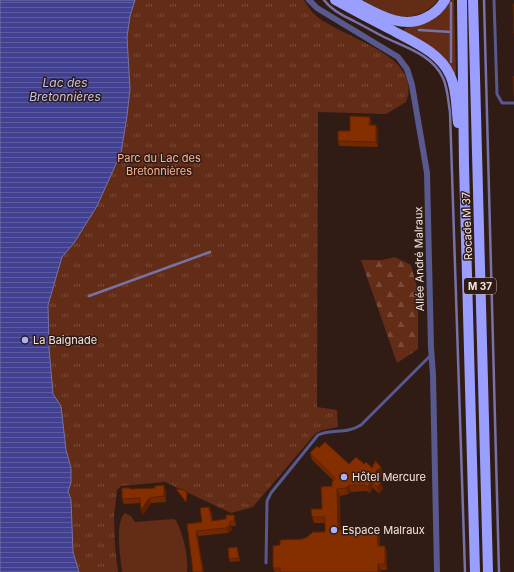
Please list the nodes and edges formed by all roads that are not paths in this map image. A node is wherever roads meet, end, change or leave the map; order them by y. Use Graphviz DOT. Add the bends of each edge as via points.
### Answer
graph roads {
  1 [pos="309,0"];
  2 [pos="335,0"];
  3 [pos="351,0"];
  4 [pos="445,0"];
  5 [pos="462,0"];
  6 [pos="473,0"];
  7 [pos="494,0"];
  8 [pos="514,103"];
  9 [pos="464,165"];
  10 [pos="431,355"];
  11 [pos="266,563"];
  12 [pos="437,572"];
  13 [pos="475,572"];
  14 [pos="488,572"];
  1 -- 10 [label="street, Allée André Malraux" via="324,12 391,52 403,63 410,77 428,182"];
  2 -- 9 [label="highway, M 37" via="427,50 445,66 455,93"];
  3 -- 4 [label="highway" via="388,19 415,22 436,11"];
  5 -- 9 [label="highway, Rocade M 37 / M 37"];
  6 -- 14 [label="highway, Rocade M 37 / M 37"];
  7 -- 8 [label="lane" via="497,94 502,103"];
  9 -- 13 [label="highway, Rocade M 37 / M 37"];
  10 -- 11 [label="lane" via="361,425 353,430 324,432 318,435 271,493 267,500"];
  10 -- 12 [label="street, Allée André Malraux"];
}
